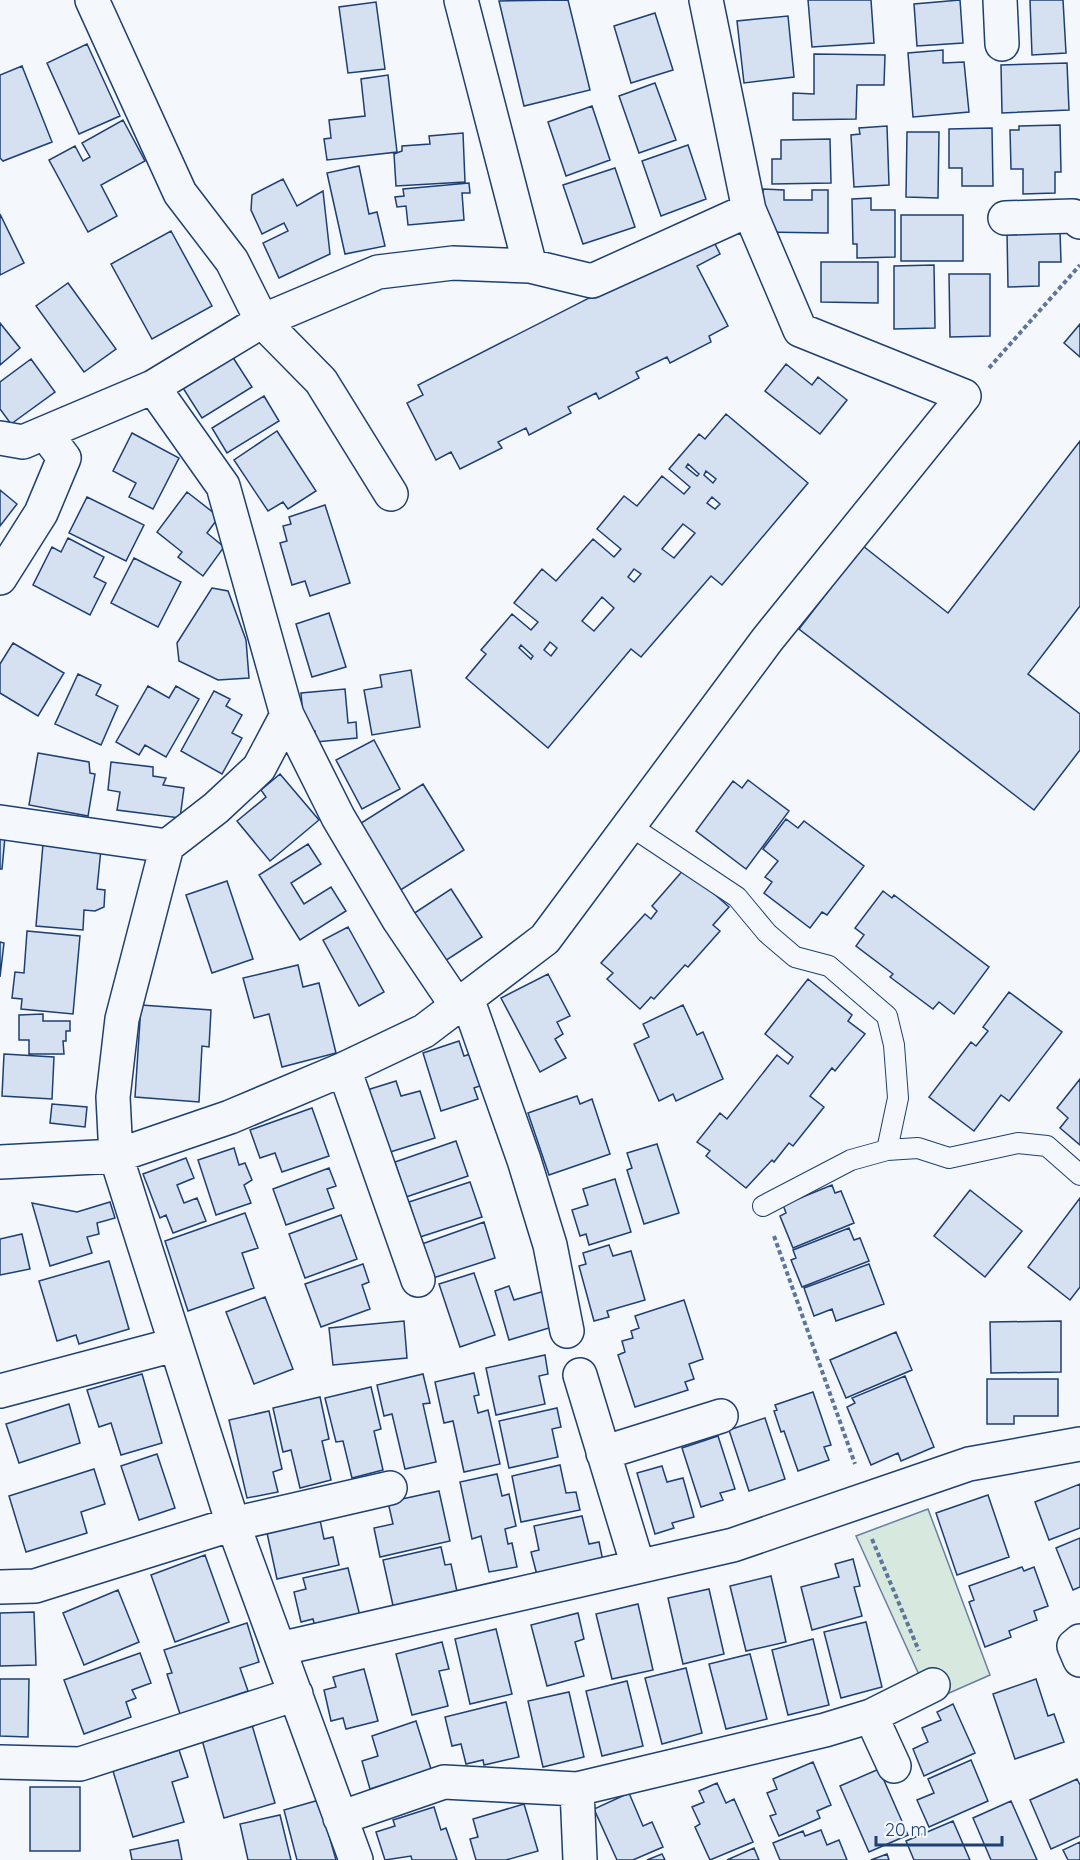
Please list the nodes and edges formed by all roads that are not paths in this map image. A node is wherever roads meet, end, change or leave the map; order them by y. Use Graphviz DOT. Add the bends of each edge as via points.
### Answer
graph roads {
  1 [pos="92,0"];
  2 [pos="461,0"];
  3 [pos="706,0"];
  4 [pos="1000,0"];
  5 [pos="1002,44"];
  6 [pos="749,210"];
  7 [pos="1005,218"];
  8 [pos="1080,222"];
  9 [pos="530,266"];
  10 [pos="262,321"];
  11 [pos="153,387"];
  12 [pos="46,434"];
  13 [pos="0,438"];
  14 [pos="391,494"];
  15 [pos="0,578"];
  16 [pos="287,715"];
  17 [pos="0,822"];
  18 [pos="629,825"];
  19 [pos="167,846"];
  20 [pos="462,1002"];
  21 [pos="344,1069"];
  22 [pos="887,1150"];
  23 [pos="116,1156"];
  24 [pos="0,1162"];
  25 [pos="1080,1175"];
  26 [pos="763,1206"];
  27 [pos="418,1280"];
  28 [pos="567,1331"];
  29 [pos="174,1345"];
  30 [pos="580,1375"];
  31 [pos="0,1391"];
  32 [pos="721,1416"];
  33 [pos="1080,1444"];
  34 [pos="603,1453"];
  35 [pos="390,1488"];
  36 [pos="233,1524"];
  37 [pos="638,1566"];
  38 [pos="0,1587"];
  39 [pos="1080,1641"];
  40 [pos="279,1649"];
  41 [pos="1080,1660"];
  42 [pos="933,1685"];
  43 [pos="296,1694"];
  44 [pos="870,1716"];
  45 [pos="0,1762"];
  46 [pos="894,1766"];
  47 [pos="577,1790"];
  48 [pos="340,1818"];
  49 [pos="356,1860"];
  50 [pos="580,1860"];
  1 -- 10 [label="street" via="180,194 232,261"];
  2 -- 9 [label="street"];
  3 -- 6 [label="street"];
  4 -- 5 [label="street"];
  6 -- 9 [label="street" via="592,281"];
  6 -- 18 [label="street" via="800,330 964,396 767,640"];
  7 -- 8 [label="street" via="1073,216"];
  9 -- 10 [label="street" via="453,263 378,272"];
  10 -- 11 [label="street"];
  10 -- 14 [label="street" via="321,381"];
  11 -- 12 [label="street"];
  11 -- 16 [label="street" via="224,486"];
  12 -- 13 [label="street" via="23,442"];
  12 -- 15 [label="street" via="64,458 41,513"];
  16 -- 19 [label="street" via="259,768"];
  16 -- 20 [label="street" via="338,817 399,920"];
  17 -- 19 [label="street"];
  18 -- 20 [label="street" via="545,939"];
  18 -- 22 [label="lane" via="737,897 767,933 795,957 829,966 887,1016 894,1045 898,1098"];
  19 -- 23 [label="street" via="122,1019 113,1097"];
  20 -- 21 [label="street" via="424,1031"];
  20 -- 28 [label="street" via="524,1160 550,1245"];
  21 -- 23 [label="street" via="231,1118"];
  21 -- 27 [label="street"];
  22 -- 25 [label="lane" via="918,1148 949,1158 1018,1143 1047,1146"];
  22 -- 26 [label="lane" via="851,1160"];
  23 -- 24 [label="street"];
  23 -- 29 [label="street"];
  29 -- 31 [label="street"];
  29 -- 36 [label="street"];
  30 -- 34 [label="street"];
  32 -- 34 [label="street"];
  33 -- 37 [label="street" via="969,1464 733,1545"];
  34 -- 37 [label="street"];
  35 -- 36 [label="street"];
  36 -- 38 [label="street" via="35,1586"];
  36 -- 40 [label="street"];
  37 -- 40 [label="street"];
  39 -- 41 [label="street" via="1074,1646"];
  40 -- 43 [label="street"];
  42 -- 44 [label="street"];
  43 -- 45 [label="street" via="80,1764"];
  43 -- 48 [label="street"];
  44 -- 46 [label="street"];
  44 -- 47 [label="street"];
  47 -- 48 [label="street" via="444,1782"];
  47 -- 50 [label="street"];
  48 -- 49 [label="street"];
}
